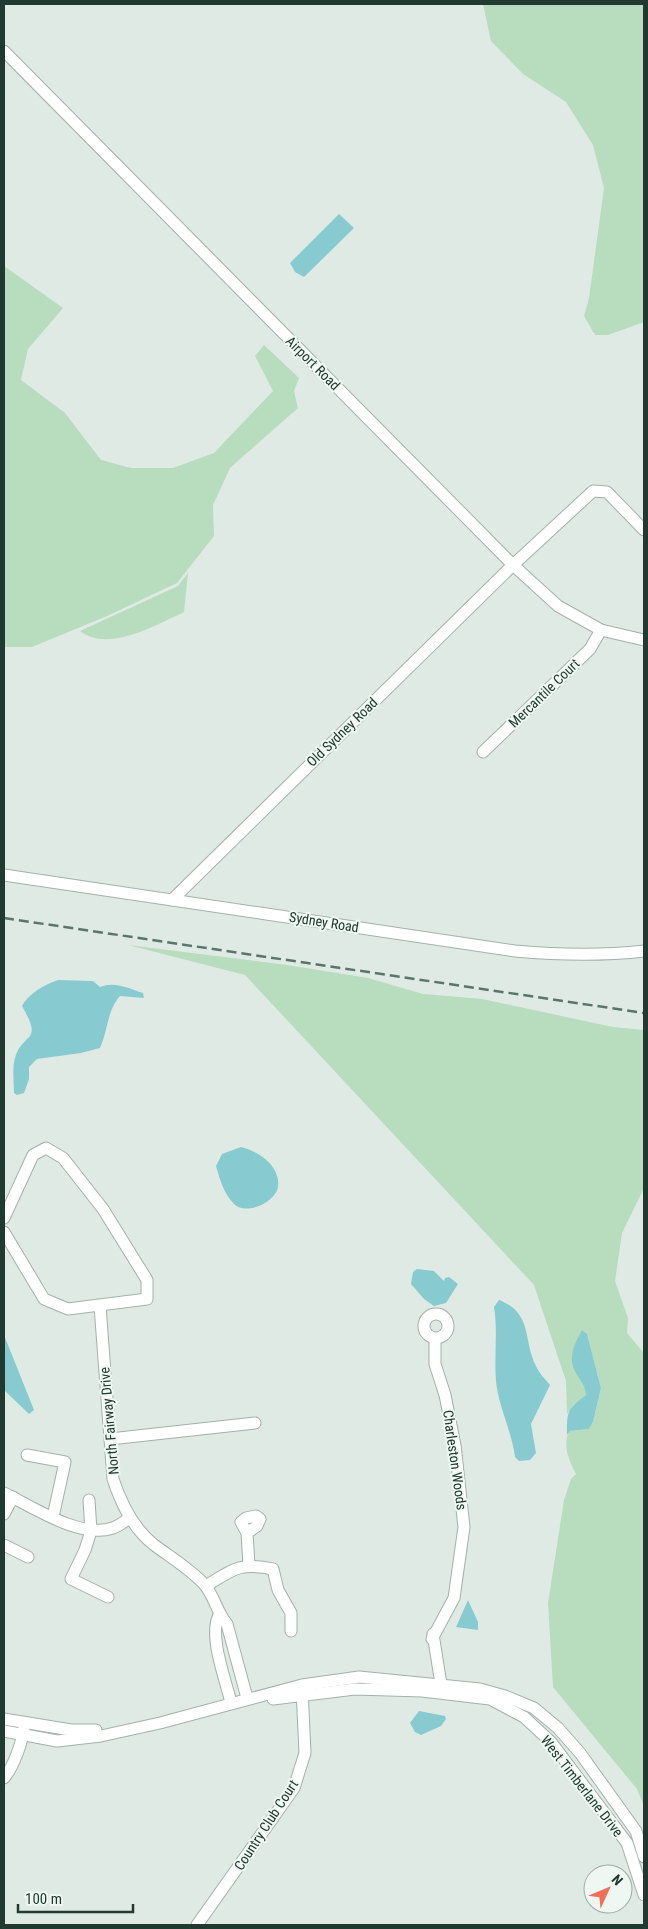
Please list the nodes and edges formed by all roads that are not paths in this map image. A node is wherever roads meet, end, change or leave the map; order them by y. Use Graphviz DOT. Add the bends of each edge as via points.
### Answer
graph roads {
  1 [pos="4,51"];
  2 [pos="644,530"];
  3 [pos="513,565"];
  4 [pos="601,630"];
  5 [pos="644,640"];
  6 [pos="482,752"];
  7 [pos="4,875"];
  8 [pos="172,900"];
  9 [pos="644,951"];
  10 [pos="4,1218"];
  11 [pos="4,1232"];
  12 [pos="100,1306"];
  13 [pos="435,1338"];
  14 [pos="255,1423"];
  15 [pos="110,1438"];
  16 [pos="27,1455"];
  17 [pos="8,1495"];
  18 [pos="90,1500"];
  19 [pos="4,1514"];
  20 [pos="53,1517"];
  21 [pos="130,1518"];
  22 [pos="91,1531"];
  23 [pos="247,1533"];
  24 [pos="4,1545"];
  25 [pos="28,1558"];
  26 [pos="249,1565"];
  27 [pos="206,1586"];
  28 [pos="108,1597"];
  29 [pos="219,1615"];
  30 [pos="291,1631"];
  31 [pos="441,1684"];
  32 [pos="302,1690"];
  33 [pos="250,1698"];
  34 [pos="231,1703"];
  35 [pos="4,1719"];
  36 [pos="23,1729"];
  37 [pos="4,1731"];
  38 [pos="4,1778"];
  39 [pos="644,1857"];
  40 [pos="644,1896"];
  41 [pos="198,1925"];
  1 -- 3 [label="street, Airport Road"];
  2 -- 3 [label="street, Old Sydney Road" via="607,492 593,491"];
  3 -- 4 [label="street, Airport Road" via="558,606"];
  3 -- 8 [label="street, Old Sydney Road"];
  4 -- 5 [label="street, Airport Road"];
  4 -- 6 [label="street, Mercantile Court" via="590,649"];
  7 -- 8 [label="street, Sydney Road"];
  8 -- 9 [label="street, Sydney Road" via="515,951 571,955"];
  10 -- 12 [label="street" via="33,1155 46,1148 63,1158 104,1209 148,1280 147,1299"];
  11 -- 12 [label="street" via="44,1299 68,1309"];
  12 -- 15 [label="street, North Fairway Drive"];
  13 -- 31 [label="street, Charleston Woods" via="435,1364 455,1445 464,1527 454,1598 432,1639"];
  14 -- 15 [label="street"];
  15 -- 21 [label="street, North Fairway Drive" via="113,1478 120,1501"];
  16 -- 20 [label="street" via="66,1462"];
  17 -- 19 [label="street"];
  17 -- 20 [label="street"];
  18 -- 22 [label="street"];
  20 -- 22 [label="street"];
  21 -- 22 [label="street" via="113,1528"];
  21 -- 27 [label="street, North Fairway Drive" via="151,1542"];
  22 -- 28 [label="street" via="71,1579"];
  23 -- 26 [label="street"];
  24 -- 25 [label="street"];
  26 -- 27 [label="street" via="227,1572"];
  26 -- 30 [label="street" via="272,1569 290,1613"];
  27 -- 29 [label="street, North Fairway Drive"];
  29 -- 33 [label="street, North Fairway Drive" via="227,1624"];
  29 -- 34 [label="street" via="214,1624 216,1642"];
  31 -- 32 [label="street, West Timberlane Drive" via="359,1677"];
  31 -- 39 [label="street, West Timberlane Drive" via="506,1696 534,1708 558,1728 636,1831"];
  32 -- 33 [label="street, West Timberlane Drive"];
  32 -- 40 [label="street, West Timberlane Drive" via="422,1691 490,1699 524,1717 551,1742 627,1843"];
  32 -- 41 [label="street, Country Club Court" via="305,1753 294,1788"];
  33 -- 34 [label="street, West Timberlane Drive"];
  34 -- 36 [label="street, West Timberlane Drive" via="100,1736 57,1741"];
  35 -- 36 [label="street, West Timberlane Drive"];
  36 -- 37 [label="street, West Timberlane Drive"];
  36 -- 38 [label="street"];
}
